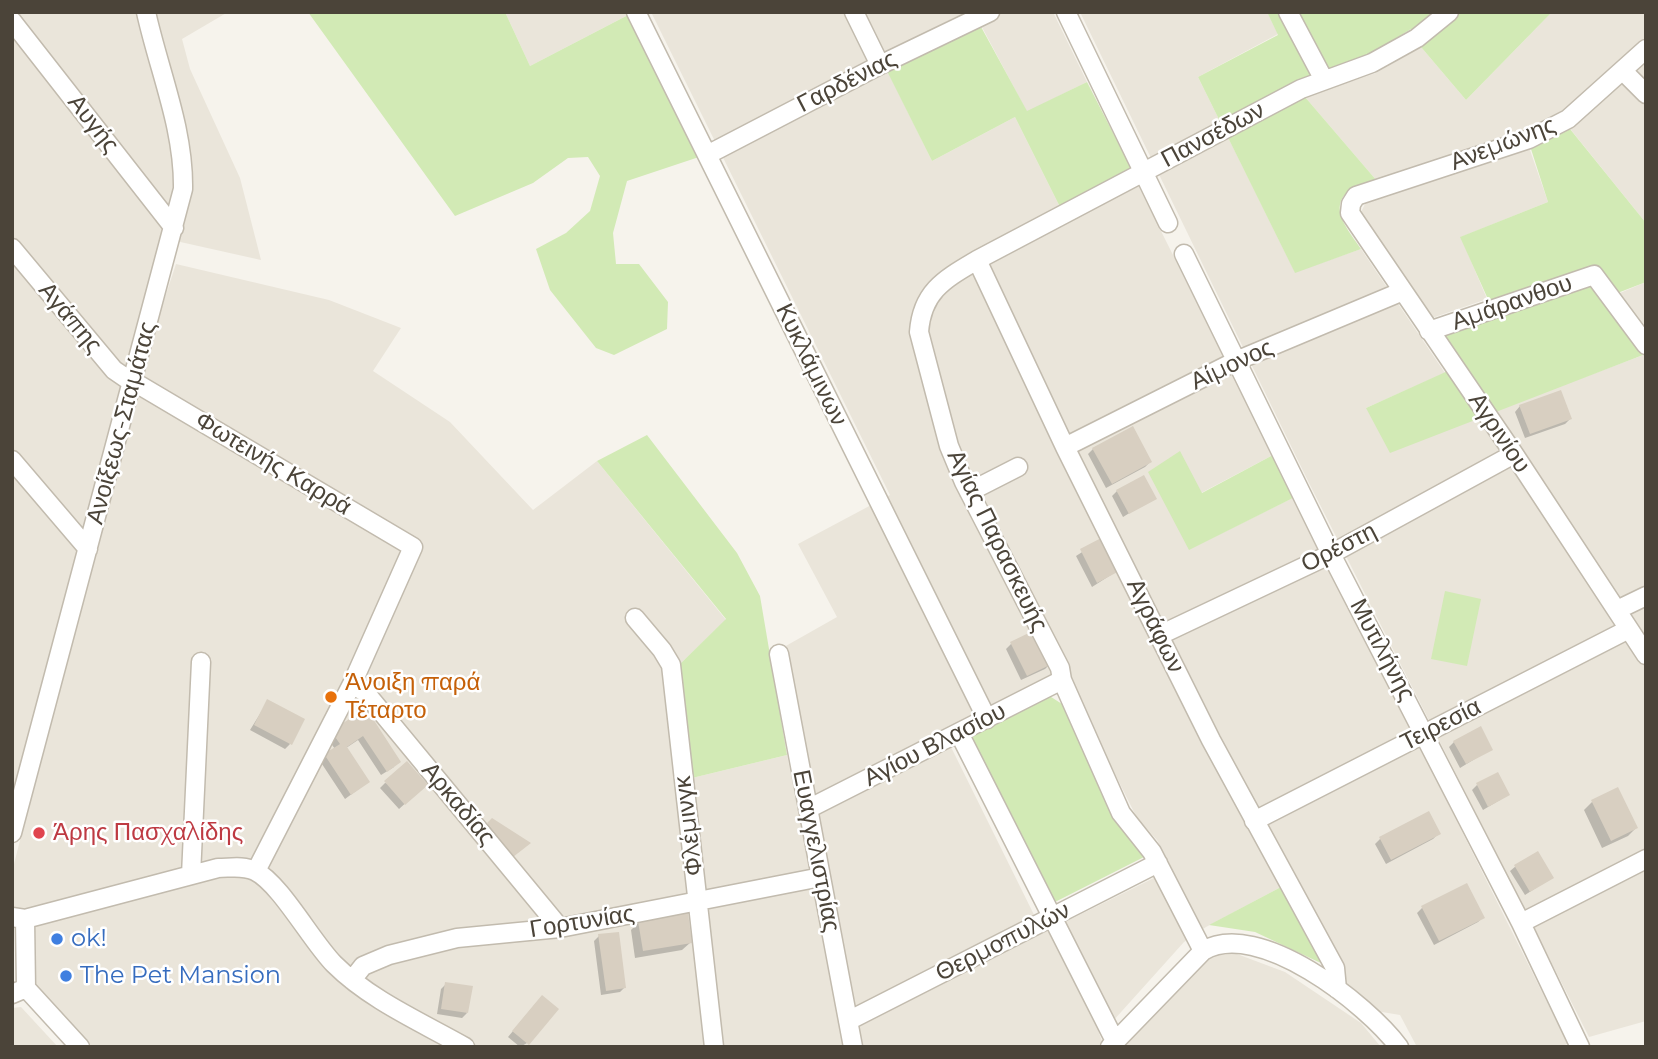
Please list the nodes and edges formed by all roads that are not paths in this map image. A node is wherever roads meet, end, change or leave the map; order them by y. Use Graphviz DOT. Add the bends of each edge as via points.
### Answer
graph roads {
  1 [pos="136,12"];
  2 [pos="636,12"];
  3 [pos="854,12"];
  4 [pos="990,12"];
  5 [pos="1066,12"];
  6 [pos="1288,12"];
  7 [pos="1449,12"];
  8 [pos="12,20"];
  9 [pos="148,20"];
  10 [pos="1646,49"];
  11 [pos="880,65"];
  12 [pos="1623,71"];
  13 [pos="1324,80"];
  14 [pos="1646,94"];
  15 [pos="707,155"];
  16 [pos="1143,172"];
  17 [pos="1350,213"];
  18 [pos="1168,223"];
  19 [pos="174,228"];
  20 [pos="12,248"];
  21 [pos="1184,254"];
  22 [pos="977,260"];
  23 [pos="1403,291"];
  24 [pos="1429,331"];
  25 [pos="1646,345"];
  26 [pos="1236,361"];
  27 [pos="133,383"];
  28 [pos="1065,447"];
  29 [pos="1514,454"];
  30 [pos="12,460"];
  31 [pos="1018,467"];
  32 [pos="969,492"];
  33 [pos="88,549"];
  34 [pos="1331,554"];
  35 [pos="1646,596"];
  36 [pos="1617,610"];
  37 [pos="635,618"];
  38 [pos="1629,629"];
  39 [pos="1160,635"];
  40 [pos="779,654"];
  41 [pos="1646,655"];
  42 [pos="201,662"];
  43 [pos="1062,680"];
  44 [pos="352,684"];
  45 [pos="987,719"];
  46 [pos="958,733"];
  47 [pos="1425,733"];
  48 [pos="808,809"];
  49 [pos="15,814"];
  50 [pos="1254,821"];
  51 [pos="12,833"];
  52 [pos="1646,859"];
  53 [pos="1158,863"];
  54 [pos="256,871"];
  55 [pos="191,875"];
  56 [pos="821,877"];
  57 [pos="698,902"];
  58 [pos="1052,917"];
  59 [pos="18,918"];
  60 [pos="1521,923"];
  61 [pos="560,928"];
  62 [pos="1203,951"];
  63 [pos="352,980"];
  64 [pos="1337,989"];
  65 [pos="19,991"];
  66 [pos="848,1021"];
  67 [pos="1113,1044"];
  68 [pos="80,1047"];
  69 [pos="465,1047"];
  70 [pos="714,1047"];
  71 [pos="853,1047"];
  72 [pos="1399,1047"];
  73 [pos="1580,1047"];
  1 -- 9 [label="street"];
  2 -- 15 [label="street, Κυκλάμινων"];
  3 -- 11 [label="street"];
  4 -- 11 [label="street, Γαρδένιας"];
  5 -- 16 [label="street"];
  6 -- 13 [label="street"];
  7 -- 13 [label="street, Πανσέδων" via="1418,38 1372,63"];
  8 -- 19 [label="street, Αυγής"];
  9 -- 19 [label="street, Ανοίξεως-Σταμάτας" via="184,159"];
  10 -- 12 [label="street, Ανεμώνης"];
  11 -- 15 [label="street, Γαρδένιας"];
  12 -- 14 [label="street"];
  12 -- 17 [label="street, Ανεμώνης" via="1568,119 1529,139 1356,196"];
  13 -- 16 [label="street, Πανσέδων"];
  15 -- 45 [label="street, Κυκλάμινων"];
  16 -- 18 [label="street"];
  16 -- 22 [label="street, Πανσέδων"];
  17 -- 23 [label="street, Αγρινίου"];
  19 -- 27 [label="street, Ανοίξεως-Σταμάτας"];
  20 -- 27 [label="street, Αγάπης" via="114,370"];
  21 -- 26 [label="street, Μυτιλήνης"];
  22 -- 28 [label="street, Αγράφων"];
  22 -- 32 [label="street, Αγίας Παρασκευής" via="946,278 927,298 919,332 949,446"];
  23 -- 24 [label="street, Αγρινίου"];
  23 -- 26 [label="street, Αίμονος"];
  24 -- 25 [label="street, Αμάρανθου" via="1594,275"];
  24 -- 29 [label="street, Αγρινίου"];
  26 -- 28 [label="street, Αίμονος"];
  26 -- 34 [label="street, Μυτιλήνης"];
  27 -- 33 [label="street, Ανοίξεως-Σταμάτας"];
  27 -- 44 [label="street, Φωτεινής Καρρά" via="413,547"];
  28 -- 39 [label="street, Αγράφων"];
  29 -- 34 [label="street, Ορέστη"];
  29 -- 36 [label="street, Αγρινίου"];
  30 -- 33 [label="street"];
  31 -- 32 [label="street"];
  32 -- 43 [label="street, Αγίας Παρασκευής" via="1060,668"];
  33 -- 49 [label="street, Ανοίξεως-Σταμάτας"];
  34 -- 39 [label="street, Ορέστη"];
  34 -- 47 [label="street, Μυτιλήνης"];
  35 -- 36 [label="street"];
  36 -- 38 [label="street, Αγρινίου"];
  37 -- 57 [label="street, Φλέμινγκ" via="671,665"];
  38 -- 41 [label="street, Αγρινίου"];
  38 -- 47 [label="street, Τειρεσία"];
  39 -- 50 [label="street, Αγράφων"];
  40 -- 48 [label="street, Ευαγγελιστρίας"];
  42 -- 55 [label="street"];
  43 -- 45 [label="street, Αγίου Βλασίου"];
  43 -- 53 [label="street, Αγίας Παρασκευής" via="1121,813"];
  44 -- 54 [label="street"];
  44 -- 61 [label="street, Αρκαδίας" via="365,692"];
  45 -- 46 [label="street, Αγίου Βλασίου"];
  46 -- 48 [label="street, Αγίου Βλασίου"];
  46 -- 58 [label="street"];
  47 -- 50 [label="street, Τειρεσία"];
  47 -- 60 [label="street, Μυτιλήνης"];
  48 -- 56 [label="street, Ευαγγελιστρίας"];
  49 -- 51 [label="street, Ανοίξεως-Σταμάτας"];
  50 -- 64 [label="street, Αγράφων" via="1335,968"];
  52 -- 60 [label="street"];
  53 -- 58 [label="street, Θερμοπυλών"];
  53 -- 62 [label="street, Αγίας Παρασκευής"];
  54 -- 55 [label="street" via="218,868"];
  54 -- 63 [label="street" via="333,964"];
  55 -- 59 [label="street"];
  56 -- 57 [label="street, Γορτυνίας"];
  56 -- 66 [label="street, Ευαγγελιστρίας"];
  57 -- 61 [label="street, Γορτυνίας"];
  57 -- 70 [label="street, Φλέμινγκ"];
  58 -- 66 [label="street, Θερμοπυλών"];
  58 -- 67 [label="street"];
  59 -- 65 [label="street"];
  60 -- 73 [label="street, Μυτιλήνης"];
  61 -- 63 [label="street, Γορτυνίας" via="457,938 389,955 363,966"];
  62 -- 64 [label="street" via="1215,944 1260,948 1296,963"];
  62 -- 67 [label="street"];
  63 -- 69 [label="street"];
  64 -- 72 [label="street"];
  65 -- 68 [label="street"];
  66 -- 71 [label="street, Ευαγγελιστρίας"];
}
